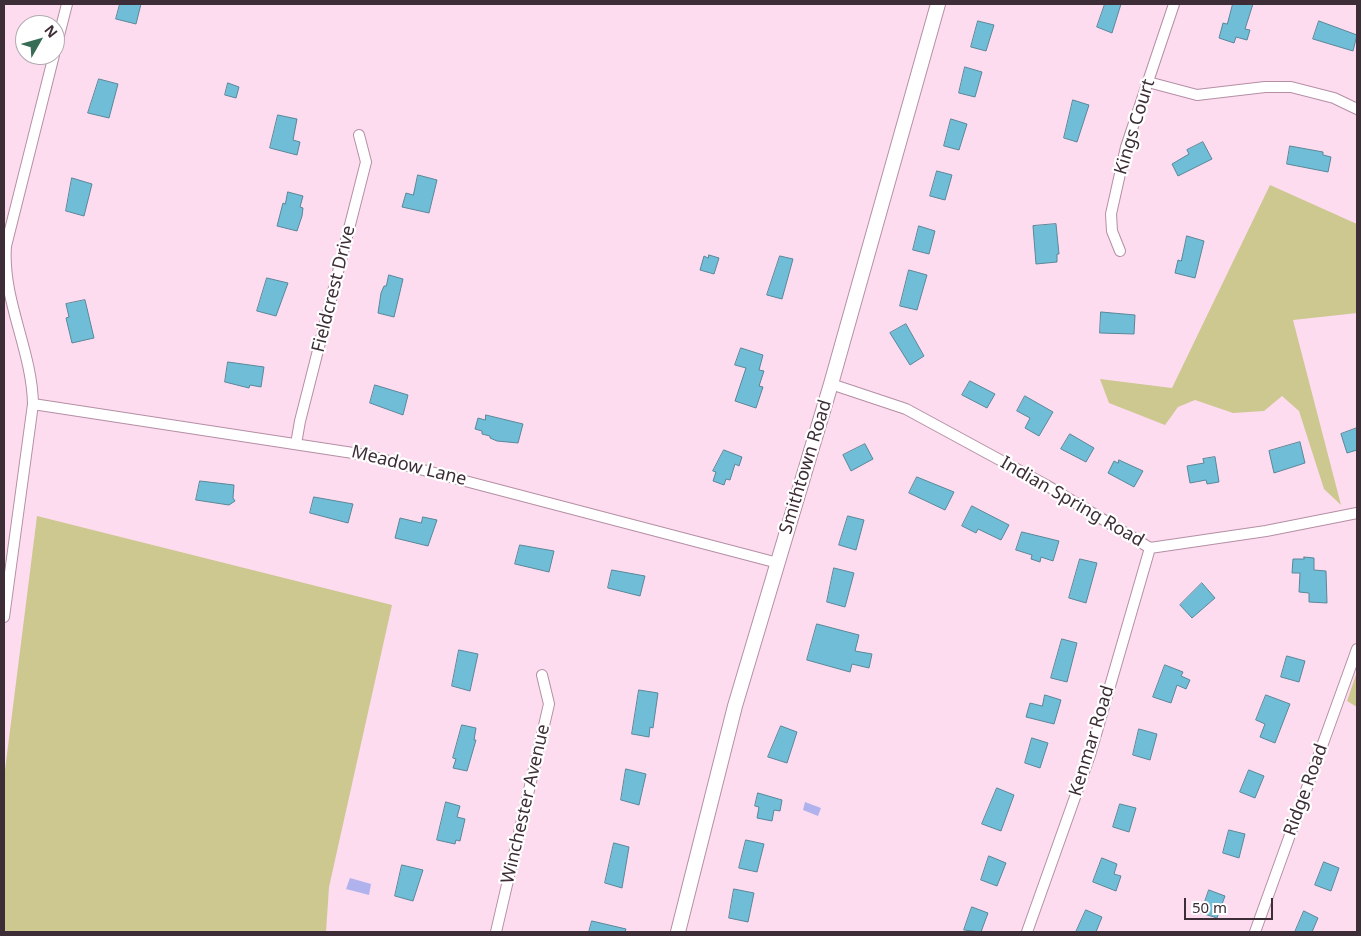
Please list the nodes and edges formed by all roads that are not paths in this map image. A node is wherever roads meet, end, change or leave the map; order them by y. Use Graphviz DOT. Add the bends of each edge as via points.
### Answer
graph roads {
  1 [pos="938,4"];
  2 [pos="1174,4"];
  3 [pos="52,65"];
  4 [pos="1148,82"];
  5 [pos="1357,108"];
  6 [pos="359,135"];
  7 [pos="1120,251"];
  8 [pos="831,384"];
  9 [pos="33,404"];
  10 [pos="296,444"];
  11 [pos="1357,513"];
  12 [pos="1150,548"];
  13 [pos="778,563"];
  14 [pos="4,617"];
  15 [pos="1357,649"];
  16 [pos="542,675"];
  17 [pos="496,932"];
  18 [pos="678,932"];
  19 [pos="1027,932"];
  20 [pos="1255,932"];
  1 -- 8 [label="street, Smithtown Road"];
  2 -- 4 [label="street, Kings Court"];
  3 -- 9 [label="street" via="5,260 31,375"];
  4 -- 5 [label="street" via="1197,95 1291,87 1334,98"];
  4 -- 7 [label="street, Kings Court" via="1126,147 1111,214 1112,231"];
  6 -- 10 [label="street, Fieldcrest Drive" via="366,162"];
  8 -- 12 [label="street, Indian Spring Road" via="906,409 1046,485"];
  8 -- 13 [label="street, Smithtown Road"];
  9 -- 10 [label="street, Meadow Lane"];
  9 -- 14 [label="street"];
  10 -- 13 [label="street, Meadow Lane" via="383,459"];
  11 -- 12 [label="street, Indian Spring Road" via="1266,531"];
  12 -- 19 [label="street, Kenmar Road" via="1090,755"];
  13 -- 18 [label="street, Smithtown Road" via="734,706"];
  15 -- 20 [label="street, Ridge Road"];
  16 -- 17 [label="street, Winchester Avenue" via="550,704"];
}
